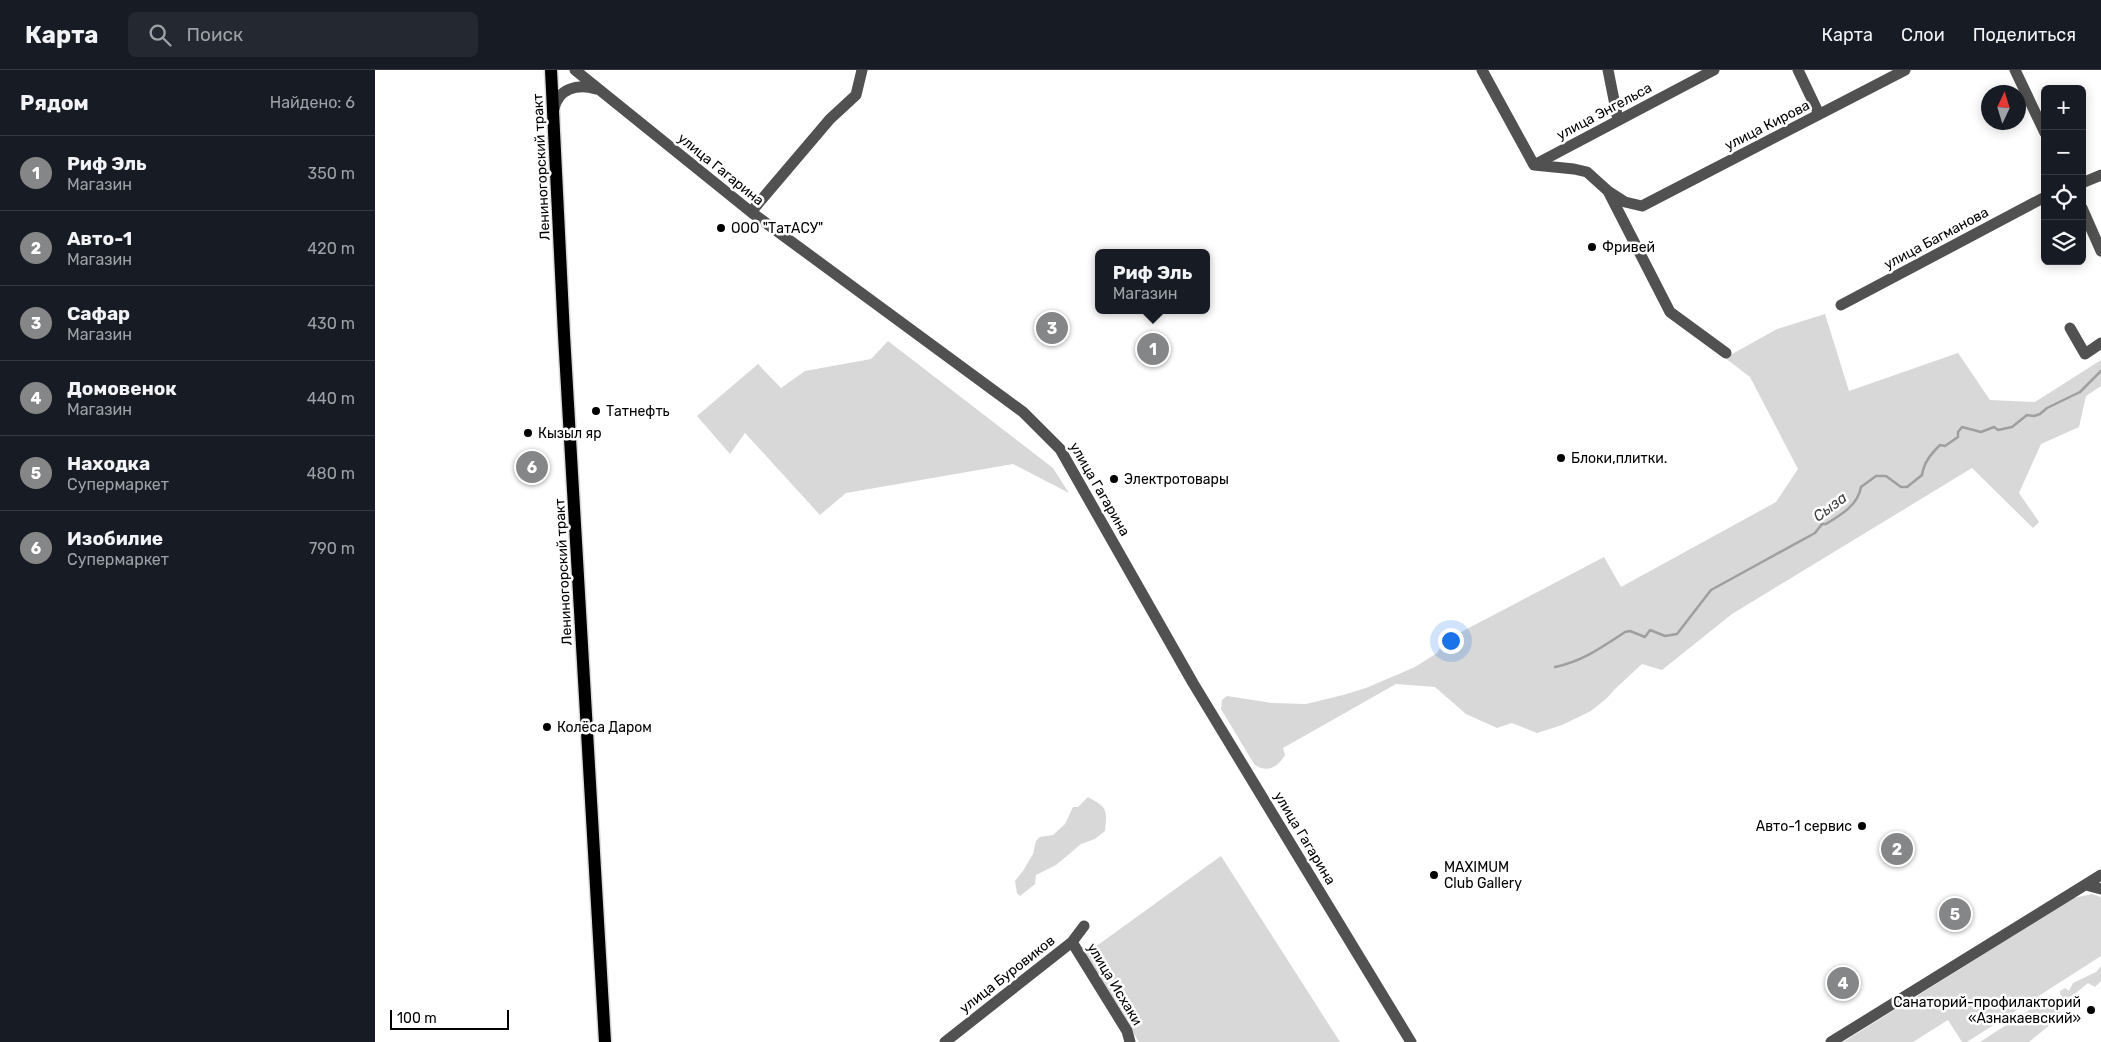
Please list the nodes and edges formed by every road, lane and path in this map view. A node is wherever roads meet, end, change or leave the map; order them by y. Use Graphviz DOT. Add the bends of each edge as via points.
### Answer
graph roads {
  1 [pos="551,70"];
  2 [pos="575,70"];
  3 [pos="861,70"];
  4 [pos="1482,70"];
  5 [pos="1607,70"];
  6 [pos="1714,70"];
  7 [pos="1798,70"];
  8 [pos="1905,70"];
  9 [pos="2015,70"];
  10 [pos="604,94"];
  11 [pos="1819,114"];
  12 [pos="553,115"];
  13 [pos="1618,120"];
  14 [pos="2044,130"];
  15 [pos="1534,165"];
  16 [pos="2101,174"];
  17 [pos="2086,181"];
  18 [pos="1608,191"];
  19 [pos="2041,199"];
  20 [pos="751,212"];
  21 [pos="2086,217"];
  22 [pos="2101,251"];
  23 [pos="1841,305"];
  24 [pos="2069,328"];
  25 [pos="2101,343"];
  26 [pos="1726,352"];
  27 [pos="2101,875"];
  28 [pos="2086,885"];
  29 [pos="2101,889"];
  30 [pos="1084,926"];
  31 [pos="1072,942"];
  32 [pos="605,1042"];
  33 [pos="945,1042"];
  34 [pos="1130,1042"];
  35 [pos="1411,1042"];
  36 [pos="1831,1042"];
  1 -- 12 [label="main road, Лениногорский тракт"];
  2 -- 10 [label="street, улица Гагарина"];
  3 -- 20 [label="street" via="857,95 830,119"];
  4 -- 15 [label="street"];
  5 -- 13 [label="street"];
  6 -- 13 [label="street, улица Энгельса"];
  7 -- 11 [label="street"];
  8 -- 11 [label="street, улица Кирова"];
  9 -- 14 [label="street"];
  10 -- 12 [label="street, улица Гагарина" via="585,86 568,89 559,96"];
  10 -- 20 [label="street, улица Гагарина"];
  11 -- 18 [label="street, улица Кирова" via="1642,206 1625,202"];
  12 -- 32 [label="main road, Лениногорский тракт"];
  13 -- 15 [label="street, улица Энгельса"];
  15 -- 18 [label="street" via="1587,172"];
  16 -- 17 [label="street"];
  18 -- 26 [label="street" via="1670,312"];
  19 -- 23 [label="street, улица Багманова"];
  20 -- 35 [label="street, улица Гагарина" via="1023,412 1061,449 1193,682"];
  21 -- 22 [label="street"];
  24 -- 25 [label="street" via="2085,354"];
  27 -- 28 [label="street"];
  28 -- 29 [label="street"];
  28 -- 36 [label="street"];
  30 -- 31 [label="street, улица Буровиков"];
  31 -- 33 [label="street, улица Буровиков"];
  31 -- 34 [label="street, улица Исхаки" via="1127,1031"];
}
